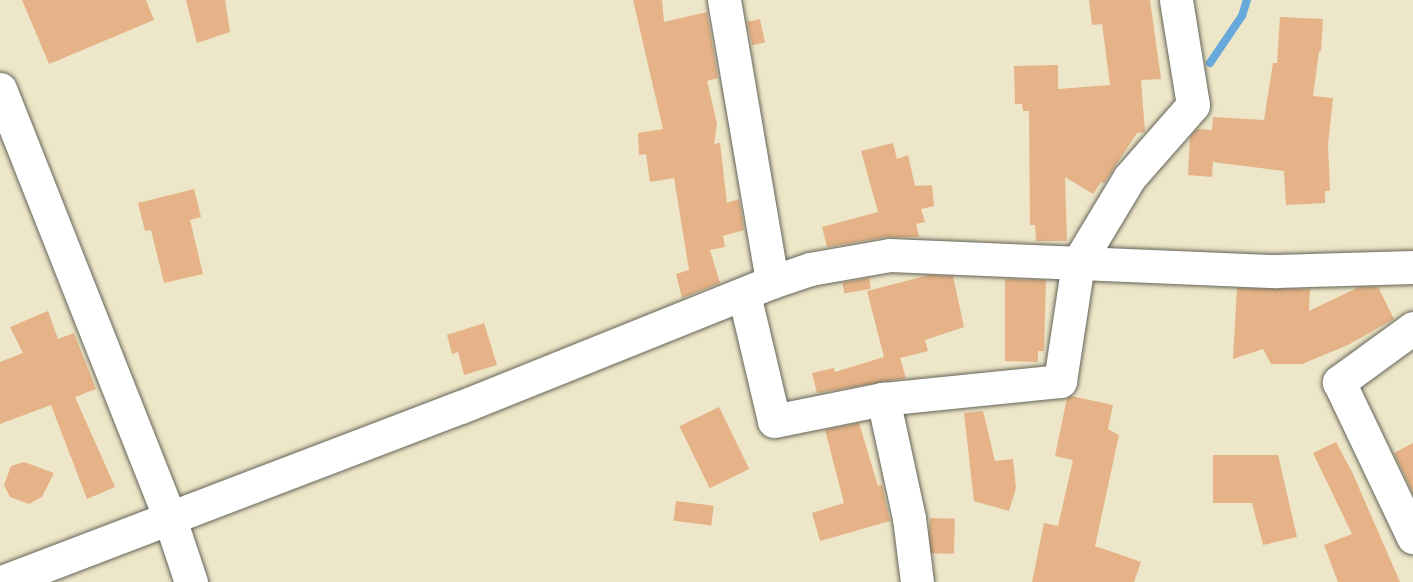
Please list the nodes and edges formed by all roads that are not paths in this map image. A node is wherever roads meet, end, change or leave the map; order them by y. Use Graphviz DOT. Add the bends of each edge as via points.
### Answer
graph roads {
  1 [pos="724,0"];
  2 [pos="1176,0"];
  3 [pos="0,89"];
  4 [pos="1078,263"];
  5 [pos="1413,267"];
  6 [pos="758,288"];
  7 [pos="1413,328"];
  8 [pos="883,399"];
  9 [pos="169,516"];
  10 [pos="1413,537"];
  11 [pos="2,582"];
  12 [pos="191,582"];
  13 [pos="917,582"];
  1 -- 6 [label="street"];
  2 -- 4 [label="street" via="1193,105 1129,178"];
  3 -- 9 [label="street"];
  4 -- 5 [label="street" via="1276,271"];
  4 -- 6 [label="street" via="890,255 810,269"];
  4 -- 8 [label="street" via="1060,381"];
  6 -- 8 [label="street" via="774,421"];
  6 -- 9 [label="street" via="461,407"];
  7 -- 10 [label="street" via="1339,382"];
  8 -- 13 [label="street" via="909,518"];
  9 -- 11 [label="street"];
  9 -- 12 [label="street"];
}
